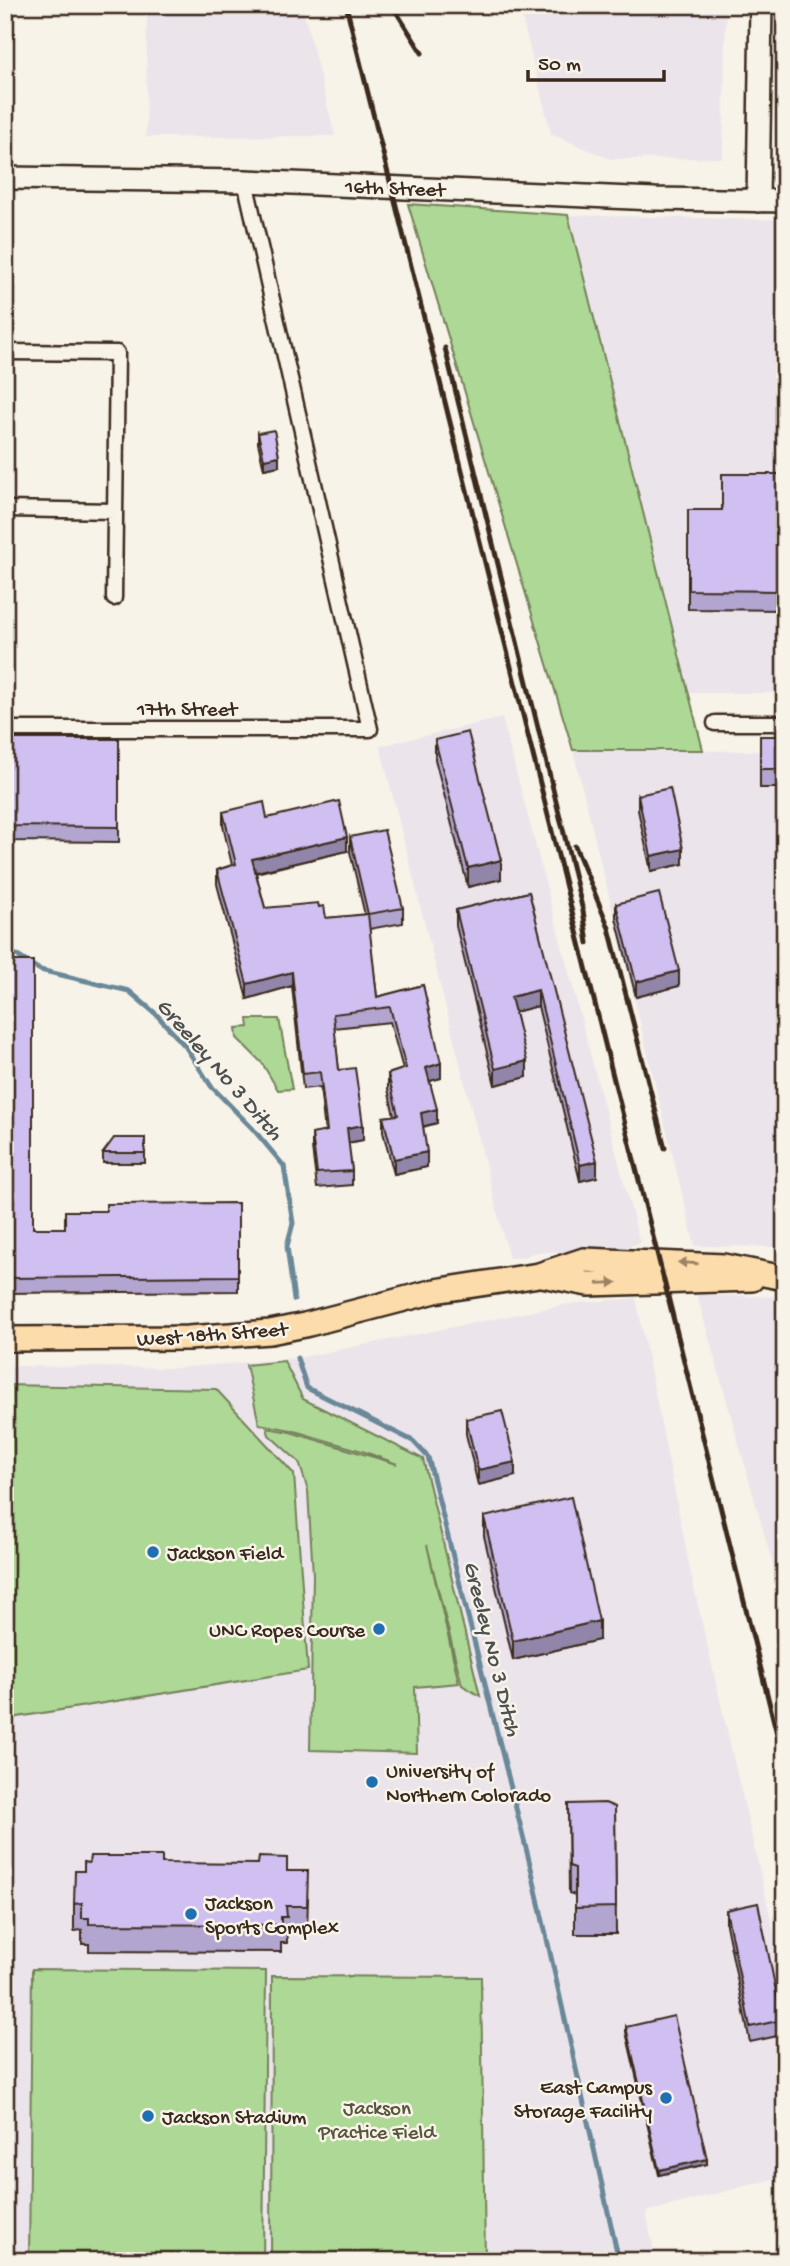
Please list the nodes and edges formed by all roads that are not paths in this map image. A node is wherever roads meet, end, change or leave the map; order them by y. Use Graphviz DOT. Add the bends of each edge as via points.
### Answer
graph roads {
  1 [pos="761,5"];
  2 [pos="5,178"];
  3 [pos="244,181"];
  4 [pos="758,201"];
  5 [pos="785,201"];
  6 [pos="5,352"];
  7 [pos="5,509"];
  8 [pos="115,511"];
  9 [pos="114,598"];
  10 [pos="715,723"];
  11 [pos="785,723"];
  12 [pos="5,729"];
  13 [pos="782,1277"];
  14 [pos="5,1339"];
  1 -- 4 [label="main road"];
  2 -- 3 [label="main road, 16th Street"];
  3 -- 4 [label="main road, 16th Street"];
  3 -- 12 [label="street, 17th Street" via="370,729"];
  4 -- 5 [label="main road, 16th Street"];
  6 -- 8 [label="street" via="117,354"];
  7 -- 8 [label="street"];
  8 -- 9 [label="street"];
  10 -- 11 [label="street"];
  13 -- 14 [label="main road, West 18th Street" via="724,1266 584,1260 539,1275 435,1291 270,1332 188,1338"];
}
